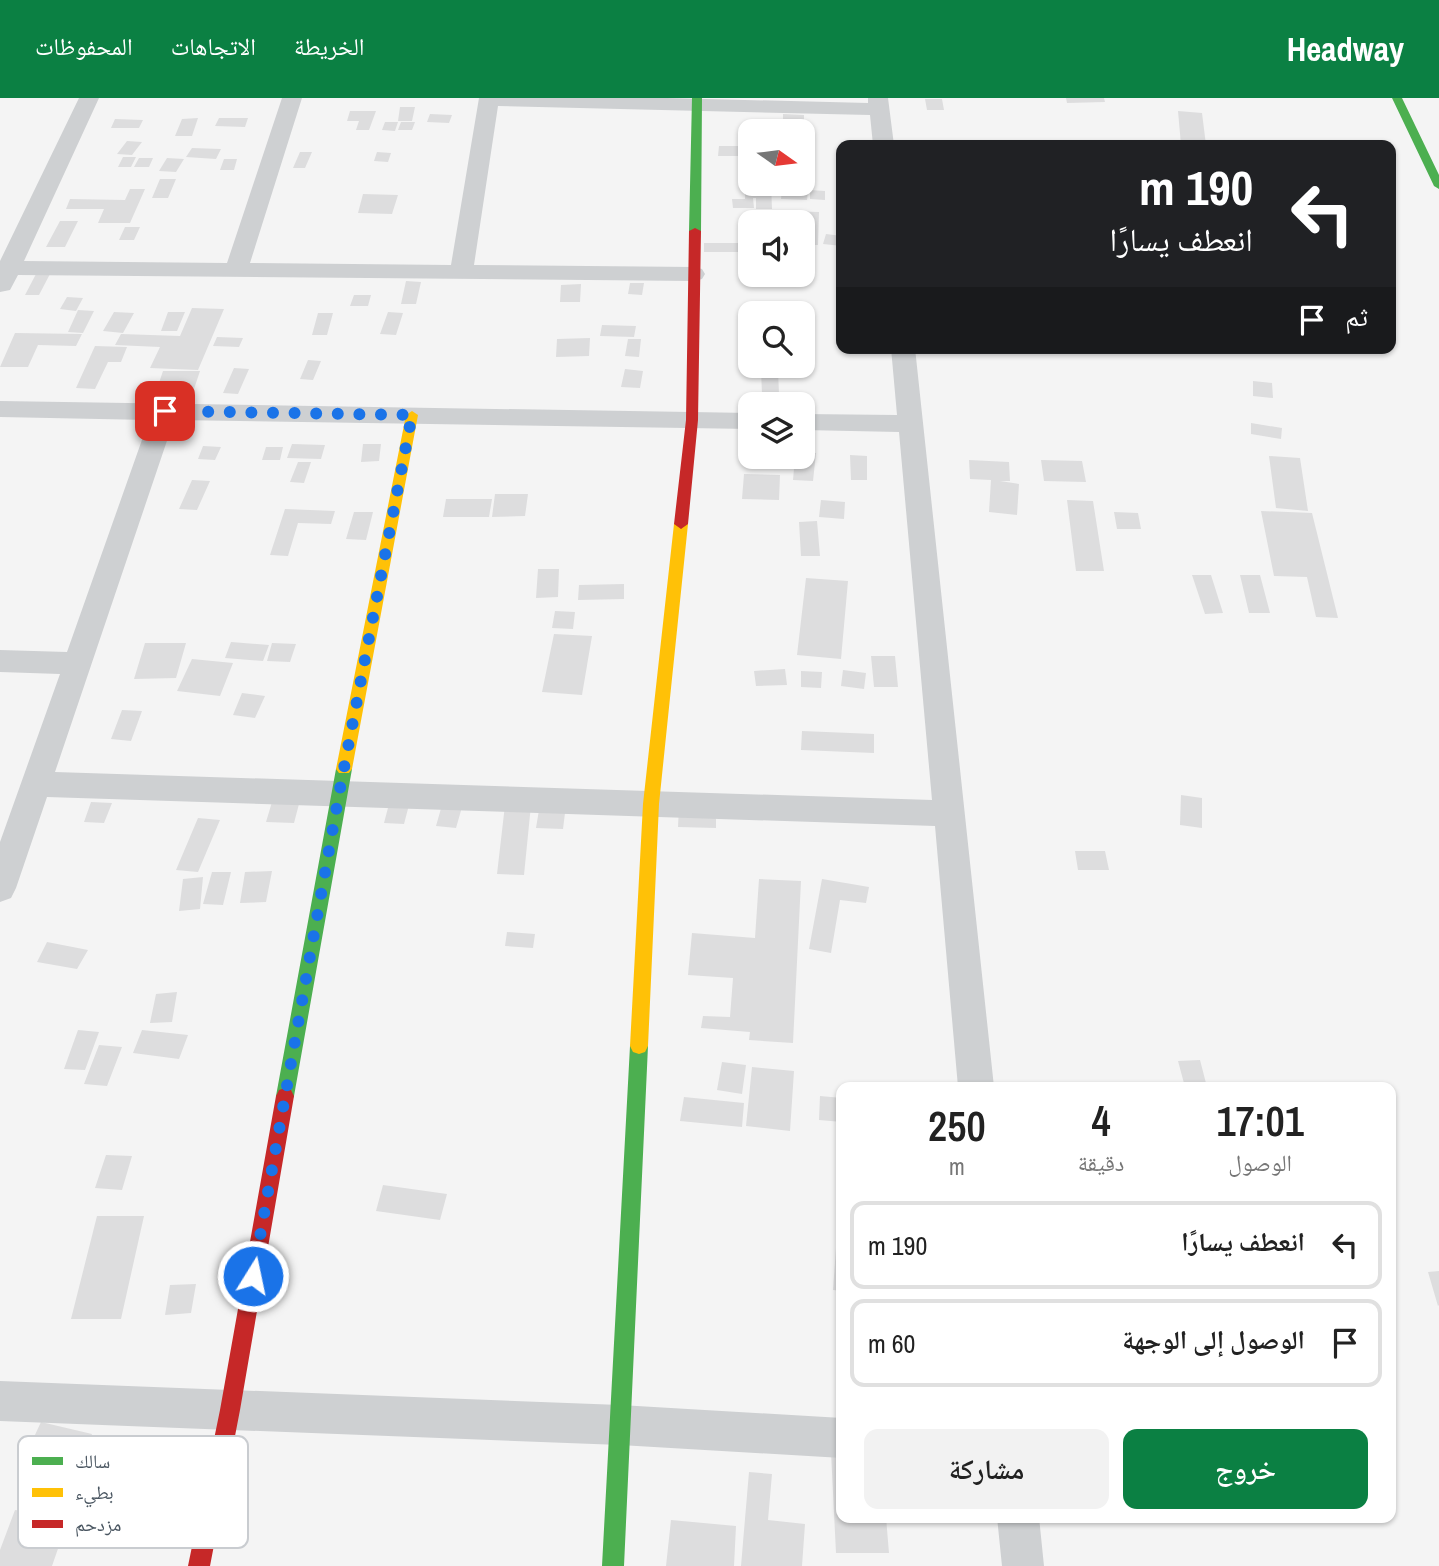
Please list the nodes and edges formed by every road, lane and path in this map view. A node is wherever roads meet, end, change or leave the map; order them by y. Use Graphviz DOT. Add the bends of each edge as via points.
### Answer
graph roads {
  1 [pos="89,98"];
  2 [pos="292,98"];
  3 [pos="1397,98"];
  4 [pos="488,99"];
  5 [pos="697,101"];
  6 [pos="879,103"];
  7 [pos="883,140"];
  8 [pos="1439,186"];
  9 [pos="5,268"];
  10 [pos="236,270"];
  11 [pos="461,272"];
  12 [pos="694,274"];
  13 [pos="0,289"];
  14 [pos="904,354"];
  15 [pos="0,409"];
  16 [pos="165,411"];
  17 [pos="412,415"];
  18 [pos="692,420"];
  19 [pos="738,421"];
  20 [pos="815,422"];
  21 [pos="910,424"];
  22 [pos="0,661"];
  23 [pos="78,663"];
  24 [pos="36,784"];
  25 [pos="339,794"];
  26 [pos="651,804"];
  27 [pos="949,814"];
  28 [pos="0,888"];
  29 [pos="976,1082"];
  30 [pos="0,1401"];
  31 [pos="230,1410"];
  32 [pos="620,1425"];
  33 [pos="225,1436"];
  34 [pos="836,1438"];
  35 [pos="1019,1523"];
  36 [pos="203,1548"];
  37 [pos="199,1566"];
  38 [pos="613,1566"];
  39 [pos="1023,1566"];
  1 -- 9 [label="street"];
  2 -- 10 [label="street"];
  3 -- 8 [label="main road"];
  4 -- 5 [label="street"];
  4 -- 11 [label="street"];
  5 -- 6 [label="street"];
  5 -- 12 [label="main road"];
  6 -- 7 [label="street"];
  9 -- 10 [label="street"];
  9 -- 13 [label="street"];
  10 -- 11 [label="street"];
  11 -- 12 [label="street"];
  12 -- 18 [label="main road"];
  14 -- 21 [label="street"];
  15 -- 16 [label="street"];
  16 -- 17 [label="street"];
  16 -- 23 [label="street"];
  17 -- 18 [label="street"];
  17 -- 25 [label="main road"];
  18 -- 19 [label="street"];
  18 -- 26 [label="main road"];
  20 -- 21 [label="street"];
  21 -- 27 [label="street"];
  22 -- 23 [label="street"];
  23 -- 24 [label="street"];
  24 -- 25 [label="street"];
  24 -- 28 [label="street"];
  25 -- 26 [label="street"];
  25 -- 31 [label="main road"];
  26 -- 27 [label="street"];
  26 -- 32 [label="main road"];
  27 -- 29 [label="street"];
  30 -- 31 [label="street"];
  31 -- 32 [label="street"];
  31 -- 33 [label="main road"];
  32 -- 34 [label="street"];
  32 -- 38 [label="main road"];
  35 -- 39 [label="street"];
  36 -- 37 [label="main road"];
}
